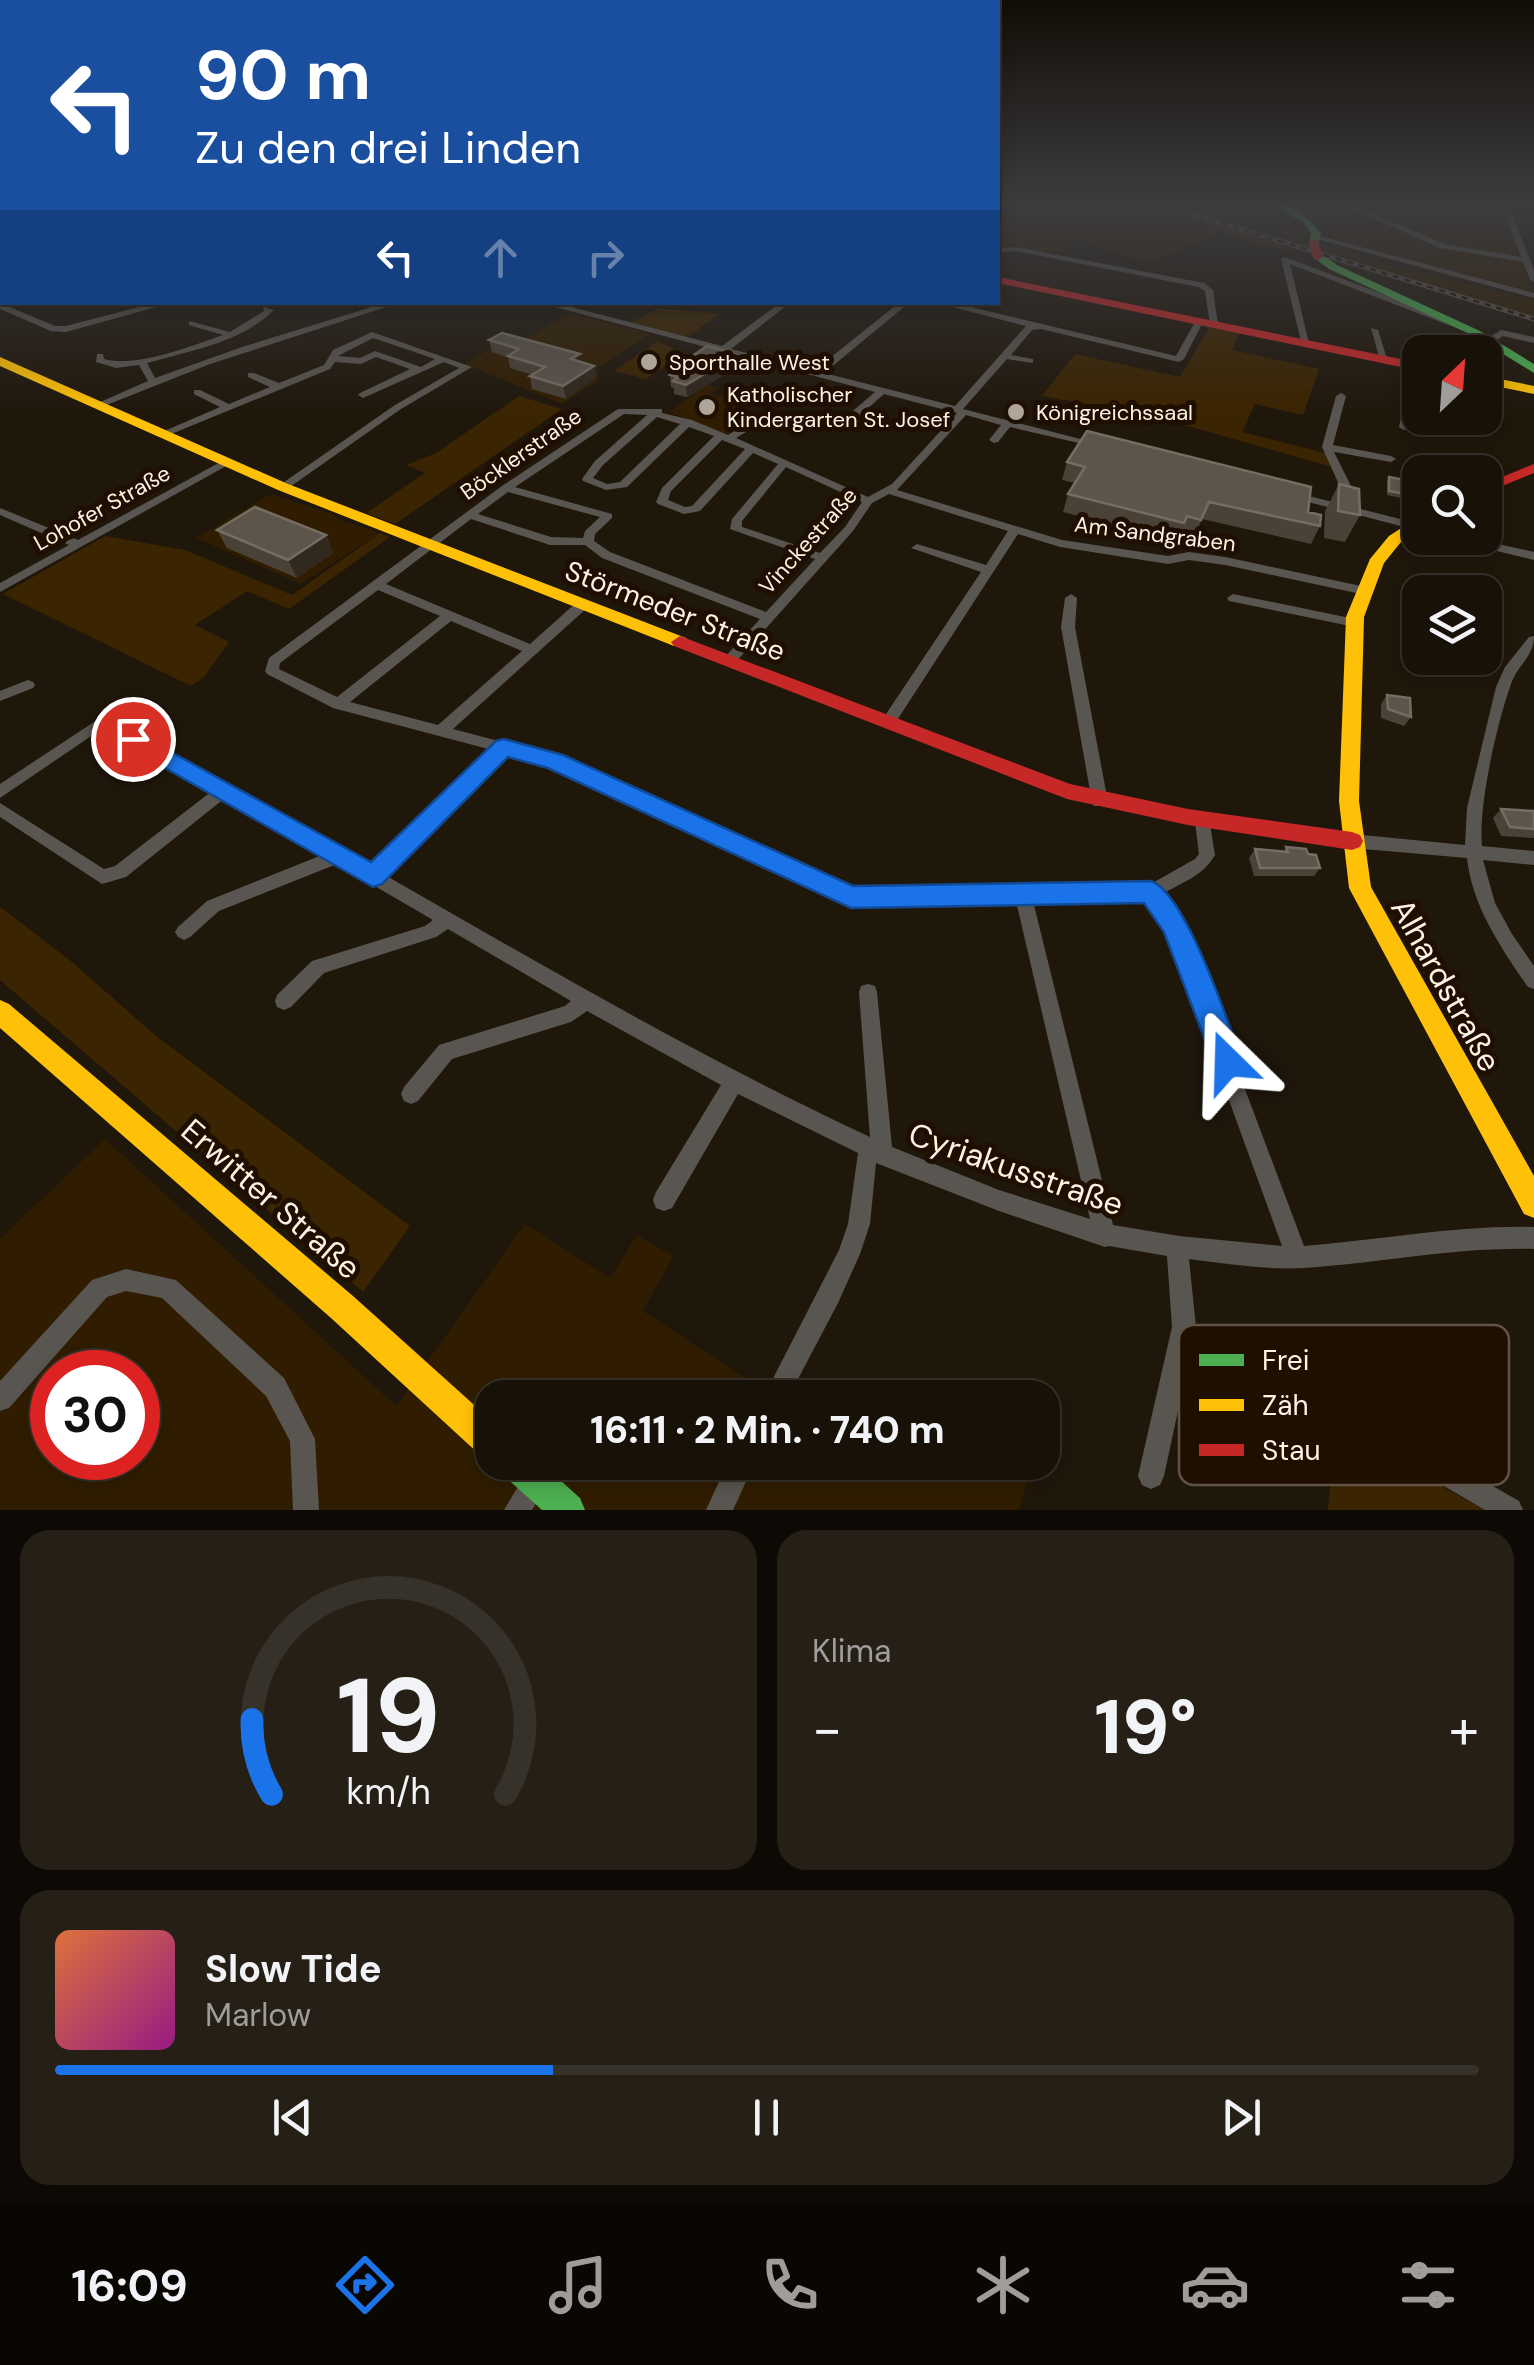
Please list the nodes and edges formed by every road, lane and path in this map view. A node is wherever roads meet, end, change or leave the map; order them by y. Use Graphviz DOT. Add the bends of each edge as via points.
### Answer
graph roads {
  1 [pos="1140,272"];
  2 [pos="1185,272"];
  3 [pos="1287,272"];
  4 [pos="1323,272"];
  5 [pos="1345,272"];
  6 [pos="1433,272"];
  7 [pos="1000,280"];
  8 [pos="1180,280"];
  9 [pos="1534,296"];
  10 [pos="7,305"];
  11 [pos="131,305"];
  12 [pos="159,305"];
  13 [pos="343,305"];
  14 [pos="386,305"];
  15 [pos="552,305"];
  16 [pos="783,305"];
  17 [pos="902,305"];
  18 [pos="948,305"];
  19 [pos="266,309"];
  20 [pos="137,311"];
  21 [pos="348,315"];
  22 [pos="192,323"];
  23 [pos="1207,323"];
  24 [pos="1039,327"];
  25 [pos="1374,330"];
  26 [pos="229,334"];
  27 [pos="1481,335"];
  28 [pos="1482,335"];
  29 [pos="1488,335"];
  30 [pos="1534,340"];
  31 [pos="1305,343"];
  32 [pos="1502,348"];
  33 [pos="724,350"];
  34 [pos="100,356"];
  35 [pos="1004,356"];
  36 [pos="304,358"];
  37 [pos="443,358"];
  38 [pos="1386,360"];
  39 [pos="0,362"];
  40 [pos="142,362"];
  41 [pos="1030,362"];
  42 [pos="331,363"];
  43 [pos="1402,364"];
  44 [pos="417,368"];
  45 [pos="1534,369"];
  46 [pos="818,373"];
  47 [pos="251,375"];
  48 [pos="402,376"];
  49 [pos="152,380"];
  50 [pos="1502,383"];
  51 [pos="279,387"];
  52 [pos="432,387"];
  53 [pos="1534,390"];
  54 [pos="882,391"];
  55 [pos="197,392"];
  56 [pos="363,394"];
  57 [pos="1342,396"];
  58 [pos="96,406"];
  59 [pos="228,407"];
  60 [pos="658,411"];
  61 [pos="960,411"];
  62 [pos="762,418"];
  63 [pos="688,422"];
  64 [pos="1008,423"];
  65 [pos="844,424"];
  66 [pos="160,435"];
  67 [pos="724,438"];
  68 [pos="994,440"];
  69 [pos="1103,447"];
  70 [pos="1327,448"];
  71 [pos="750,450"];
  72 [pos="1391,459"];
  73 [pos="224,463"];
  74 [pos="784,464"];
  75 [pos="1534,468"];
  76 [pos="1502,482"];
  77 [pos="283,488"];
  78 [pos="506,488"];
  79 [pos="1275,490"];
  80 [pos="889,491"];
  81 [pos="868,501"];
  82 [pos="0,511"];
  83 [pos="1355,511"];
  84 [pos="469,515"];
  85 [pos="1402,522"];
  86 [pos="1015,530"];
  87 [pos="1402,535"];
  88 [pos="588,542"];
  89 [pos="78,544"];
  90 [pos="430,545"];
  91 [pos="918,548"];
  92 [pos="1502,548"];
  93 [pos="1534,556"];
  94 [pos="822,558"];
  95 [pos="988,570"];
  96 [pos="378,584"];
  97 [pos="0,588"];
  98 [pos="1361,590"];
  99 [pos="1071,598"];
  100 [pos="1232,598"];
  101 [pos="582,605"];
  102 [pos="450,615"];
  103 [pos="766,617"];
  104 [pos="1355,623"];
  105 [pos="1534,640"];
  106 [pos="532,650"];
  107 [pos="729,661"];
  108 [pos="1516,662"];
  109 [pos="1534,666"];
  110 [pos="28,684"];
  111 [pos="0,696"];
  112 [pos="338,704"];
  113 [pos="887,724"];
  114 [pos="440,732"];
  115 [pos="504,747"];
  116 [pos="0,792"];
  117 [pos="222,792"];
  118 [pos="1100,802"];
  119 [pos="0,809"];
  120 [pos="1203,822"];
  121 [pos="1352,841"];
  122 [pos="1470,852"];
  123 [pos="338,856"];
  124 [pos="1534,858"];
  125 [pos="373,876"];
  126 [pos="1151,892"];
  127 [pos="1023,896"];
  128 [pos="447,919"];
  129 [pos="184,932"];
  130 [pos="1526,960"];
  131 [pos="1534,981"];
  132 [pos="868,992"];
  133 [pos="587,999"];
  134 [pos="284,1002"];
  135 [pos="0,1012"];
  136 [pos="734,1081"];
  137 [pos="410,1094"];
  138 [pos="876,1152"];
  139 [pos="664,1200"];
  140 [pos="1534,1204"];
  141 [pos="1105,1236"];
  142 [pos="1534,1238"];
  143 [pos="1177,1247"];
  144 [pos="1298,1257"];
  145 [pos="1184,1325"];
  146 [pos="1179,1350"];
  147 [pos="784,1380"];
  148 [pos="0,1400"];
  149 [pos="475,1428"];
  150 [pos="1151,1476"];
  151 [pos="733,1480"];
  152 [pos="535,1482"];
  153 [pos="1467,1485"];
  154 [pos="306,1510"];
  155 [pos="518,1510"];
  156 [pos="568,1510"];
  157 [pos="719,1510"];
  158 [pos="1510,1510"];
  1 -- 8 [label="street"];
  2 -- 8 [label="street"];
  3 -- 31 [label="street"];
  4 -- 27 [label="street"];
  5 -- 28 [label="main road"];
  6 -- 9 [label="street"];
  7 -- 23 [label="main road"];
  8 -- 23 [label="street" via="1207,287"];
  10 -- 20 [label="street" via="58,330"];
  11 -- 20 [label="street"];
  12 -- 20 [label="street"];
  13 -- 21 [label="street"];
  14 -- 21 [label="street"];
  15 -- 33 [label="street"];
  16 -- 33 [label="street"];
  17 -- 46 [label="street"];
  18 -- 24 [label="street"];
  19 -- 26 [label="street" via="252,326"];
  21 -- 49 [label="street"];
  22 -- 26 [label="street"];
  23 -- 24 [label="street" via="1178,359"];
  23 -- 31 [label="main road"];
  24 -- 35 [label="street, Vinckestraße" via="1030,327"];
  25 -- 38 [label="street"];
  26 -- 40 [label="street"];
  29 -- 30 [label="street"];
  31 -- 38 [label="main road"];
  32 -- 45 [label="main road"];
  33 -- 46 [label="street"];
  34 -- 40 [label="street" via="116,365"];
  35 -- 41 [label="street"];
  35 -- 61 [label="street, Vinckestraße"];
  36 -- 42 [label="street"];
  37 -- 42 [label="street" via="372,334 336,352"];
  37 -- 44 [label="street"];
  37 -- 52 [label="street" via="467,367"];
  38 -- 43 [label="main road"];
  39 -- 58 [label="main road, Störmeder Straße"];
  40 -- 49 [label="street"];
  42 -- 44 [label="street" via="374,354"];
  42 -- 51 [label="street"];
  44 -- 48 [label="street"];
  46 -- 54 [label="street"];
  47 -- 51 [label="street"];
  48 -- 52 [label="street"];
  48 -- 56 [label="street"];
  49 -- 58 [label="street"];
  50 -- 53 [label="main road"];
  51 -- 59 [label="street"];
  52 -- 77 [label="street"];
  54 -- 61 [label="street"];
  54 -- 65 [label="street"];
  55 -- 59 [label="street"];
  57 -- 70 [label="street"];
  58 -- 66 [label="main road, Störmeder Straße"];
  59 -- 66 [label="street"];
  60 -- 63 [label="street"];
  60 -- 63 [label="street" via="587,479 623,485"];
  60 -- 78 [label="street, Böcklerstraße" via="609,416"];
  61 -- 64 [label="street"];
  61 -- 80 [label="street, Vinckestraße"];
  62 -- 67 [label="street"];
  63 -- 67 [label="street"];
  64 -- 68 [label="street"];
  64 -- 69 [label="street"];
  66 -- 73 [label="main road, Störmeder Straße"];
  67 -- 71 [label="street"];
  67 -- 71 [label="street" via="686,468 661,500 696,509"];
  70 -- 72 [label="street"];
  70 -- 83 [label="street"];
  71 -- 74 [label="street"];
  73 -- 77 [label="main road, Störmeder Straße"];
  73 -- 89 [label="street, Lohofer Straße"];
  74 -- 81 [label="street"];
  74 -- 94 [label="street" via="736,529"];
  75 -- 76 [label="main road"];
  77 -- 90 [label="main road, Störmeder Straße"];
  78 -- 84 [label="street, Böcklerstraße"];
  78 -- 88 [label="street" via="608,516"];
  79 -- 83 [label="street"];
  80 -- 81 [label="street, Vinckestraße"];
  80 -- 86 [label="street, Am Sandgraben"];
  81 -- 94 [label="street, Vinckestraße"];
  82 -- 89 [label="street"];
  83 -- 85 [label="street"];
  84 -- 88 [label="street" via="550,542"];
  84 -- 90 [label="street, Böcklerstraße"];
  86 -- 95 [label="street"];
  86 -- 98 [label="street, Am Sandgraben" via="1168,560 1202,557"];
  87 -- 98 [label="main road, Alhardstraße" via="1384,548"];
  88 -- 103 [label="street"];
  89 -- 97 [label="street, Lohofer Straße"];
  90 -- 96 [label="street, Böcklerstraße"];
  90 -- 101 [label="main road, Störmeder Straße"];
  91 -- 95 [label="street"];
  92 -- 93 [label="street"];
  94 -- 103 [label="street, Vinckestraße"];
  95 -- 113 [label="street"];
  96 -- 102 [label="street"];
  96 -- 112 [label="street, Böcklerstraße" via="270,666"];
  98 -- 104 [label="main road, Alhardstraße"];
  99 -- 118 [label="street" via="1068,627"];
  100 -- 104 [label="street"];
  101 -- 106 [label="street"];
  101 -- 107 [label="main road, Störmeder Straße"];
  102 -- 106 [label="street"];
  102 -- 112 [label="street"];
  103 -- 107 [label="street, Vinckestraße"];
  104 -- 121 [label="main road, Alhardstraße"];
  105 -- 108 [label="street"];
  106 -- 114 [label="street"];
  107 -- 113 [label="main road, Störmeder Straße"];
  108 -- 109 [label="street"];
  108 -- 122 [label="street" via="1503,688 1473,811"];
  110 -- 111 [label="street"];
  112 -- 114 [label="street"];
  113 -- 118 [label="main road, Störmeder Straße"];
  114 -- 115 [label="street"];
  115 -- 125 [label="street"];
  115 -- 127 [label="street" via="555,761 838,894"];
  116 -- 117 [label="street, Cyriakusstraße" via="104,721"];
  117 -- 119 [label="street" via="120,872 102,877"];
  117 -- 123 [label="street, Cyriakusstraße"];
  118 -- 120 [label="main road, Störmeder Straße"];
  120 -- 121 [label="main road, Störmeder Straße"];
  120 -- 126 [label="street" via="1207,855 1201,864"];
  121 -- 122 [label="street"];
  121 -- 140 [label="main road, Alhardstraße" via="1360,888 1374,918"];
  122 -- 124 [label="street"];
  122 -- 130 [label="street" via="1488,908"];
  123 -- 125 [label="street, Cyriakusstraße"];
  123 -- 129 [label="street" via="213,906"];
  125 -- 128 [label="street, Cyriakusstraße"];
  126 -- 127 [label="street"];
  126 -- 144 [label="street" via="1176,926"];
  127 -- 141 [label="street"];
  128 -- 133 [label="street, Cyriakusstraße"];
  128 -- 134 [label="street" via="430,932 318,967"];
  130 -- 131 [label="street"];
  132 -- 138 [label="street"];
  133 -- 136 [label="street, Cyriakusstraße"];
  133 -- 137 [label="street" via="571,1013 446,1052"];
  135 -- 149 [label="main road, Erwitter Straße"];
  136 -- 138 [label="street, Cyriakusstraße"];
  136 -- 139 [label="street"];
  138 -- 141 [label="street, Cyriakusstraße"];
  138 -- 147 [label="street" via="864,1164 854,1240"];
  141 -- 143 [label="street, Cyriakusstraße"];
  142 -- 144 [label="street, Cyriakusstraße"];
  143 -- 144 [label="street, Cyriakusstraße"];
  143 -- 145 [label="street"];
  146 -- 150 [label="street"];
  148 -- 154 [label="street" via="100,1288 126,1280 168,1288 275,1387 302,1439"];
  151 -- 157 [label="street"];
  152 -- 155 [label="street"];
  152 -- 156 [label="main road"];
  153 -- 158 [label="street"];
}
